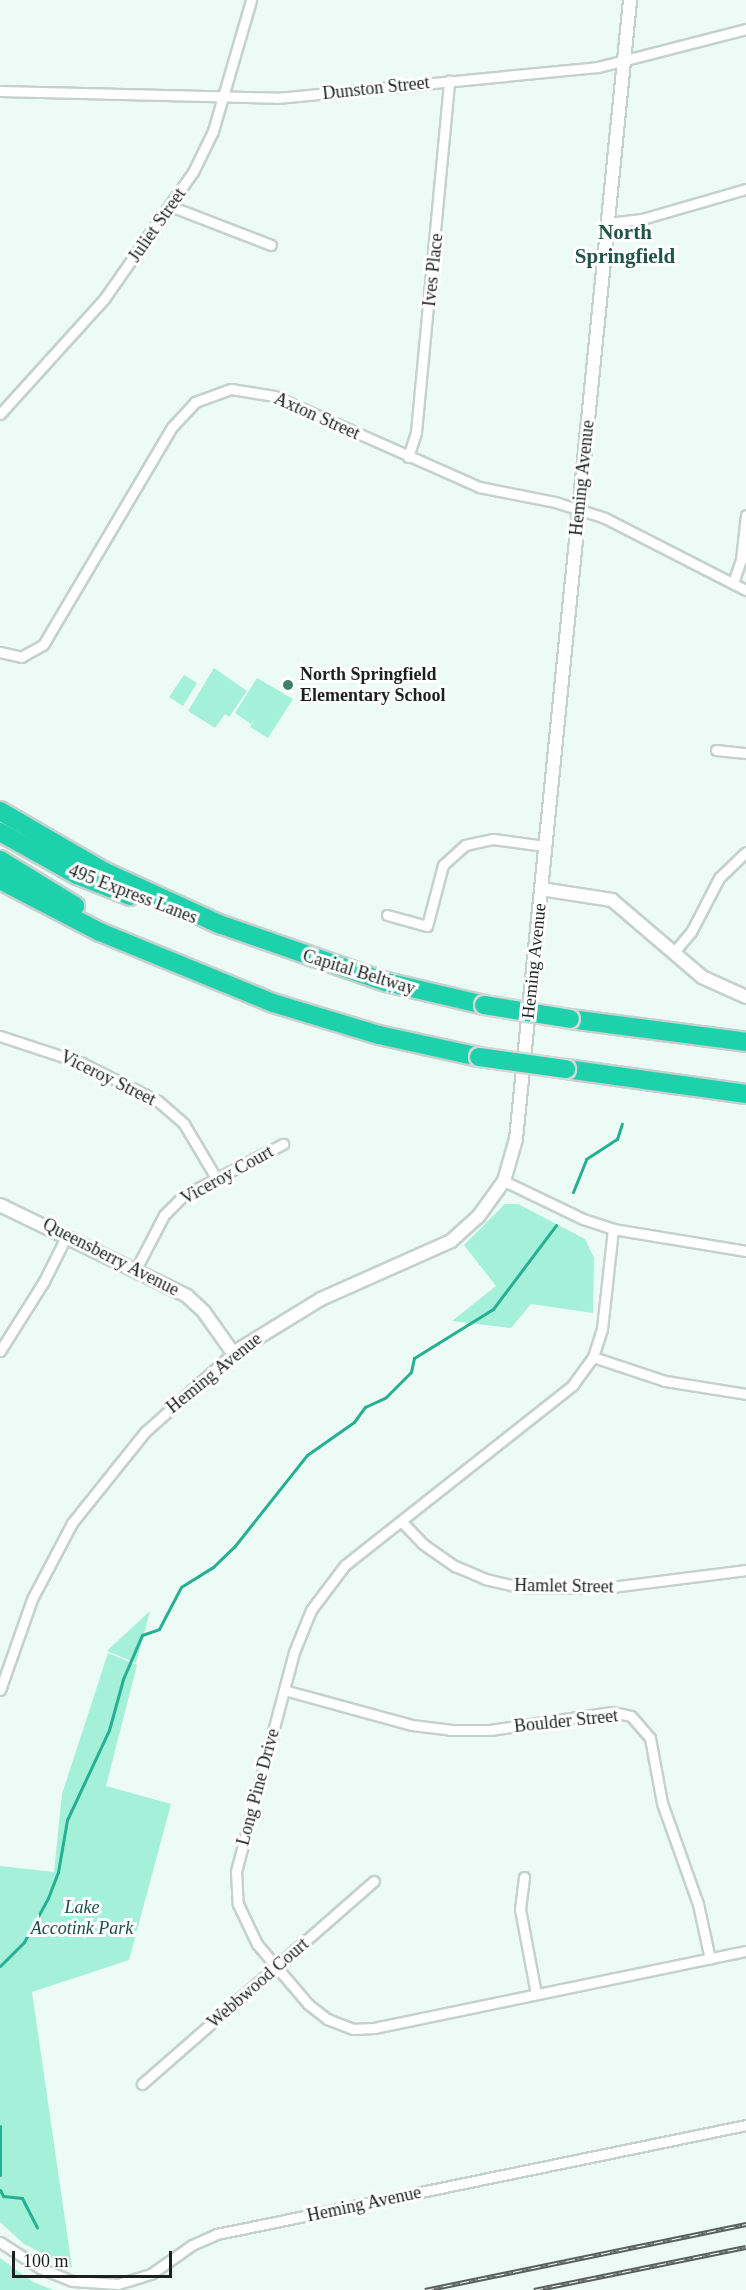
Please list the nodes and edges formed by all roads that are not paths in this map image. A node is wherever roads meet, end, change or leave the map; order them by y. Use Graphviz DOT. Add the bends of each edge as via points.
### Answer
graph roads {
  1 [pos="251,0"];
  2 [pos="630,0"];
  3 [pos="746,29"];
  4 [pos="624,62"];
  5 [pos="449,81"];
  6 [pos="0,91"];
  7 [pos="223,98"];
  8 [pos="746,189"];
  9 [pos="170,206"];
  10 [pos="608,223"];
  11 [pos="271,245"];
  12 [pos="0,414"];
  13 [pos="408,457"];
  14 [pos="579,510"];
  15 [pos="746,515"];
  16 [pos="733,583"];
  17 [pos="746,590"];
  18 [pos="0,652"];
  19 [pos="716,750"];
  20 [pos="746,753"];
  21 [pos="0,811"];
  22 [pos="0,832"];
  23 [pos="545,846"];
  24 [pos="746,852"];
  25 [pos="0,860"];
  26 [pos="0,880"];
  27 [pos="541,889"];
  28 [pos="387,915"];
  29 [pos="271,944"];
  30 [pos="674,952"];
  31 [pos="197,973"];
  32 [pos="746,997"];
  33 [pos="0,1036"];
  34 [pos="746,1042"];
  35 [pos="746,1094"];
  36 [pos="282,1144"];
  37 [pos="216,1178"];
  38 [pos="504,1181"];
  39 [pos="0,1205"];
  40 [pos="613,1228"];
  41 [pos="67,1235"];
  42 [pos="746,1251"];
  43 [pos="136,1269"];
  44 [pos="0,1351"];
  45 [pos="233,1353"];
  46 [pos="593,1357"];
  47 [pos="746,1394"];
  48 [pos="401,1521"];
  49 [pos="746,1570"];
  50 [pos="0,1690"];
  51 [pos="284,1690"];
  52 [pos="524,1877"];
  53 [pos="374,1881"];
  54 [pos="746,1951"];
  55 [pos="710,1959"];
  56 [pos="276,1967"];
  57 [pos="536,1994"];
  58 [pos="142,2084"];
  59 [pos="746,2125"];
  60 [pos="0,2242"];
  1 -- 7 [label="street, Juliet Street"];
  2 -- 4 [label="street, Heming Avenue"];
  3 -- 4 [label="street, Dunston Street"];
  4 -- 5 [label="street, Dunston Street"];
  4 -- 10 [label="street, Heming Avenue"];
  5 -- 7 [label="street, Dunston Street" via="277,98"];
  5 -- 13 [label="street, Ives Place" via="416,432"];
  6 -- 7 [label="street, Dunston Street"];
  7 -- 9 [label="street, Juliet Street" via="205,149"];
  8 -- 10 [label="street" via="642,219"];
  9 -- 11 [label="street"];
  9 -- 12 [label="street, Juliet Street" via="104,299"];
  10 -- 14 [label="street, Heming Avenue"];
  13 -- 14 [label="street, Axton Street" via="479,487"];
  13 -- 18 [label="street, Axton Street" via="264,392 231,389 210,394 188,408 172,427 43,645 21,657"];
  14 -- 16 [label="street, Axton Street" via="614,522"];
  14 -- 23 [label="street, Heming Avenue"];
  15 -- 16 [label="street" via="741,560"];
  16 -- 17 [label="street, Axton Street"];
  19 -- 20 [label="street"];
  21 -- 29 [label="highway, Capital Beltway" via="140,889"];
  22 -- 29 [label="highway, 495 Express Lanes" via="97,883"];
  23 -- 27 [label="street, Heming Avenue"];
  23 -- 28 [label="street" via="493,839 465,845 443,865 427,926"];
  24 -- 30 [label="street" via="719,878 691,932"];
  25 -- 31 [label="highway, 495 Express Lanes"];
  26 -- 31 [label="highway" via="100,932"];
  27 -- 30 [label="street" via="612,900"];
  27 -- 38 [label="street, Heming Avenue" via="516,1139"];
  29 -- 34 [label="highway, Capital Beltway, bridge" via="386,981 484,1005"];
  30 -- 32 [label="street" via="702,977"];
  31 -- 35 [label="highway, bridge" via="326,1020 479,1057"];
  33 -- 37 [label="street, Viceroy Street" via="82,1063 158,1101 184,1124"];
  36 -- 37 [label="street, Viceroy Court"];
  37 -- 43 [label="street, Viceroy Court" via="170,1208"];
  38 -- 40 [label="street" via="583,1219"];
  38 -- 45 [label="street, Heming Avenue" via="478,1217 451,1241 321,1299"];
  39 -- 41 [label="street, Queensberry Avenue"];
  40 -- 42 [label="street"];
  40 -- 46 [label="street, Long Pine Drive" via="606,1308"];
  41 -- 43 [label="street, Queensberry Avenue"];
  41 -- 44 [label="street" via="44,1281"];
  43 -- 45 [label="street, Queensberry Avenue" via="194,1302"];
  45 -- 50 [label="street, Heming Avenue" via="145,1432 79,1514 32,1599"];
  46 -- 47 [label="street" via="665,1382"];
  46 -- 48 [label="street, Long Pine Drive" via="561,1396"];
  48 -- 49 [label="street, Hamlet Street" via="423,1544 455,1566 519,1587 604,1588"];
  48 -- 51 [label="street, Long Pine Drive" via="345,1565 322,1591 301,1633"];
  51 -- 55 [label="street, Boulder Street" via="412,1725 450,1730 490,1730 612,1712 631,1716 650,1738 662,1803 698,1904"];
  51 -- 56 [label="street, Long Pine Drive" via="235,1882 246,1927"];
  52 -- 57 [label="street" via="520,1909"];
  53 -- 56 [label="street, Webbwood Court"];
  54 -- 55 [label="street, Long Pine Drive"];
  55 -- 57 [label="street, Long Pine Drive"];
  56 -- 57 [label="street, Long Pine Drive" via="319,2014 353,2029"];
  56 -- 58 [label="street, Webbwood Court"];
  59 -- 60 [label="street, Heming Avenue" via="217,2234 192,2245 151,2274 118,2284 88,2284 63,2277 40,2268"];
}
